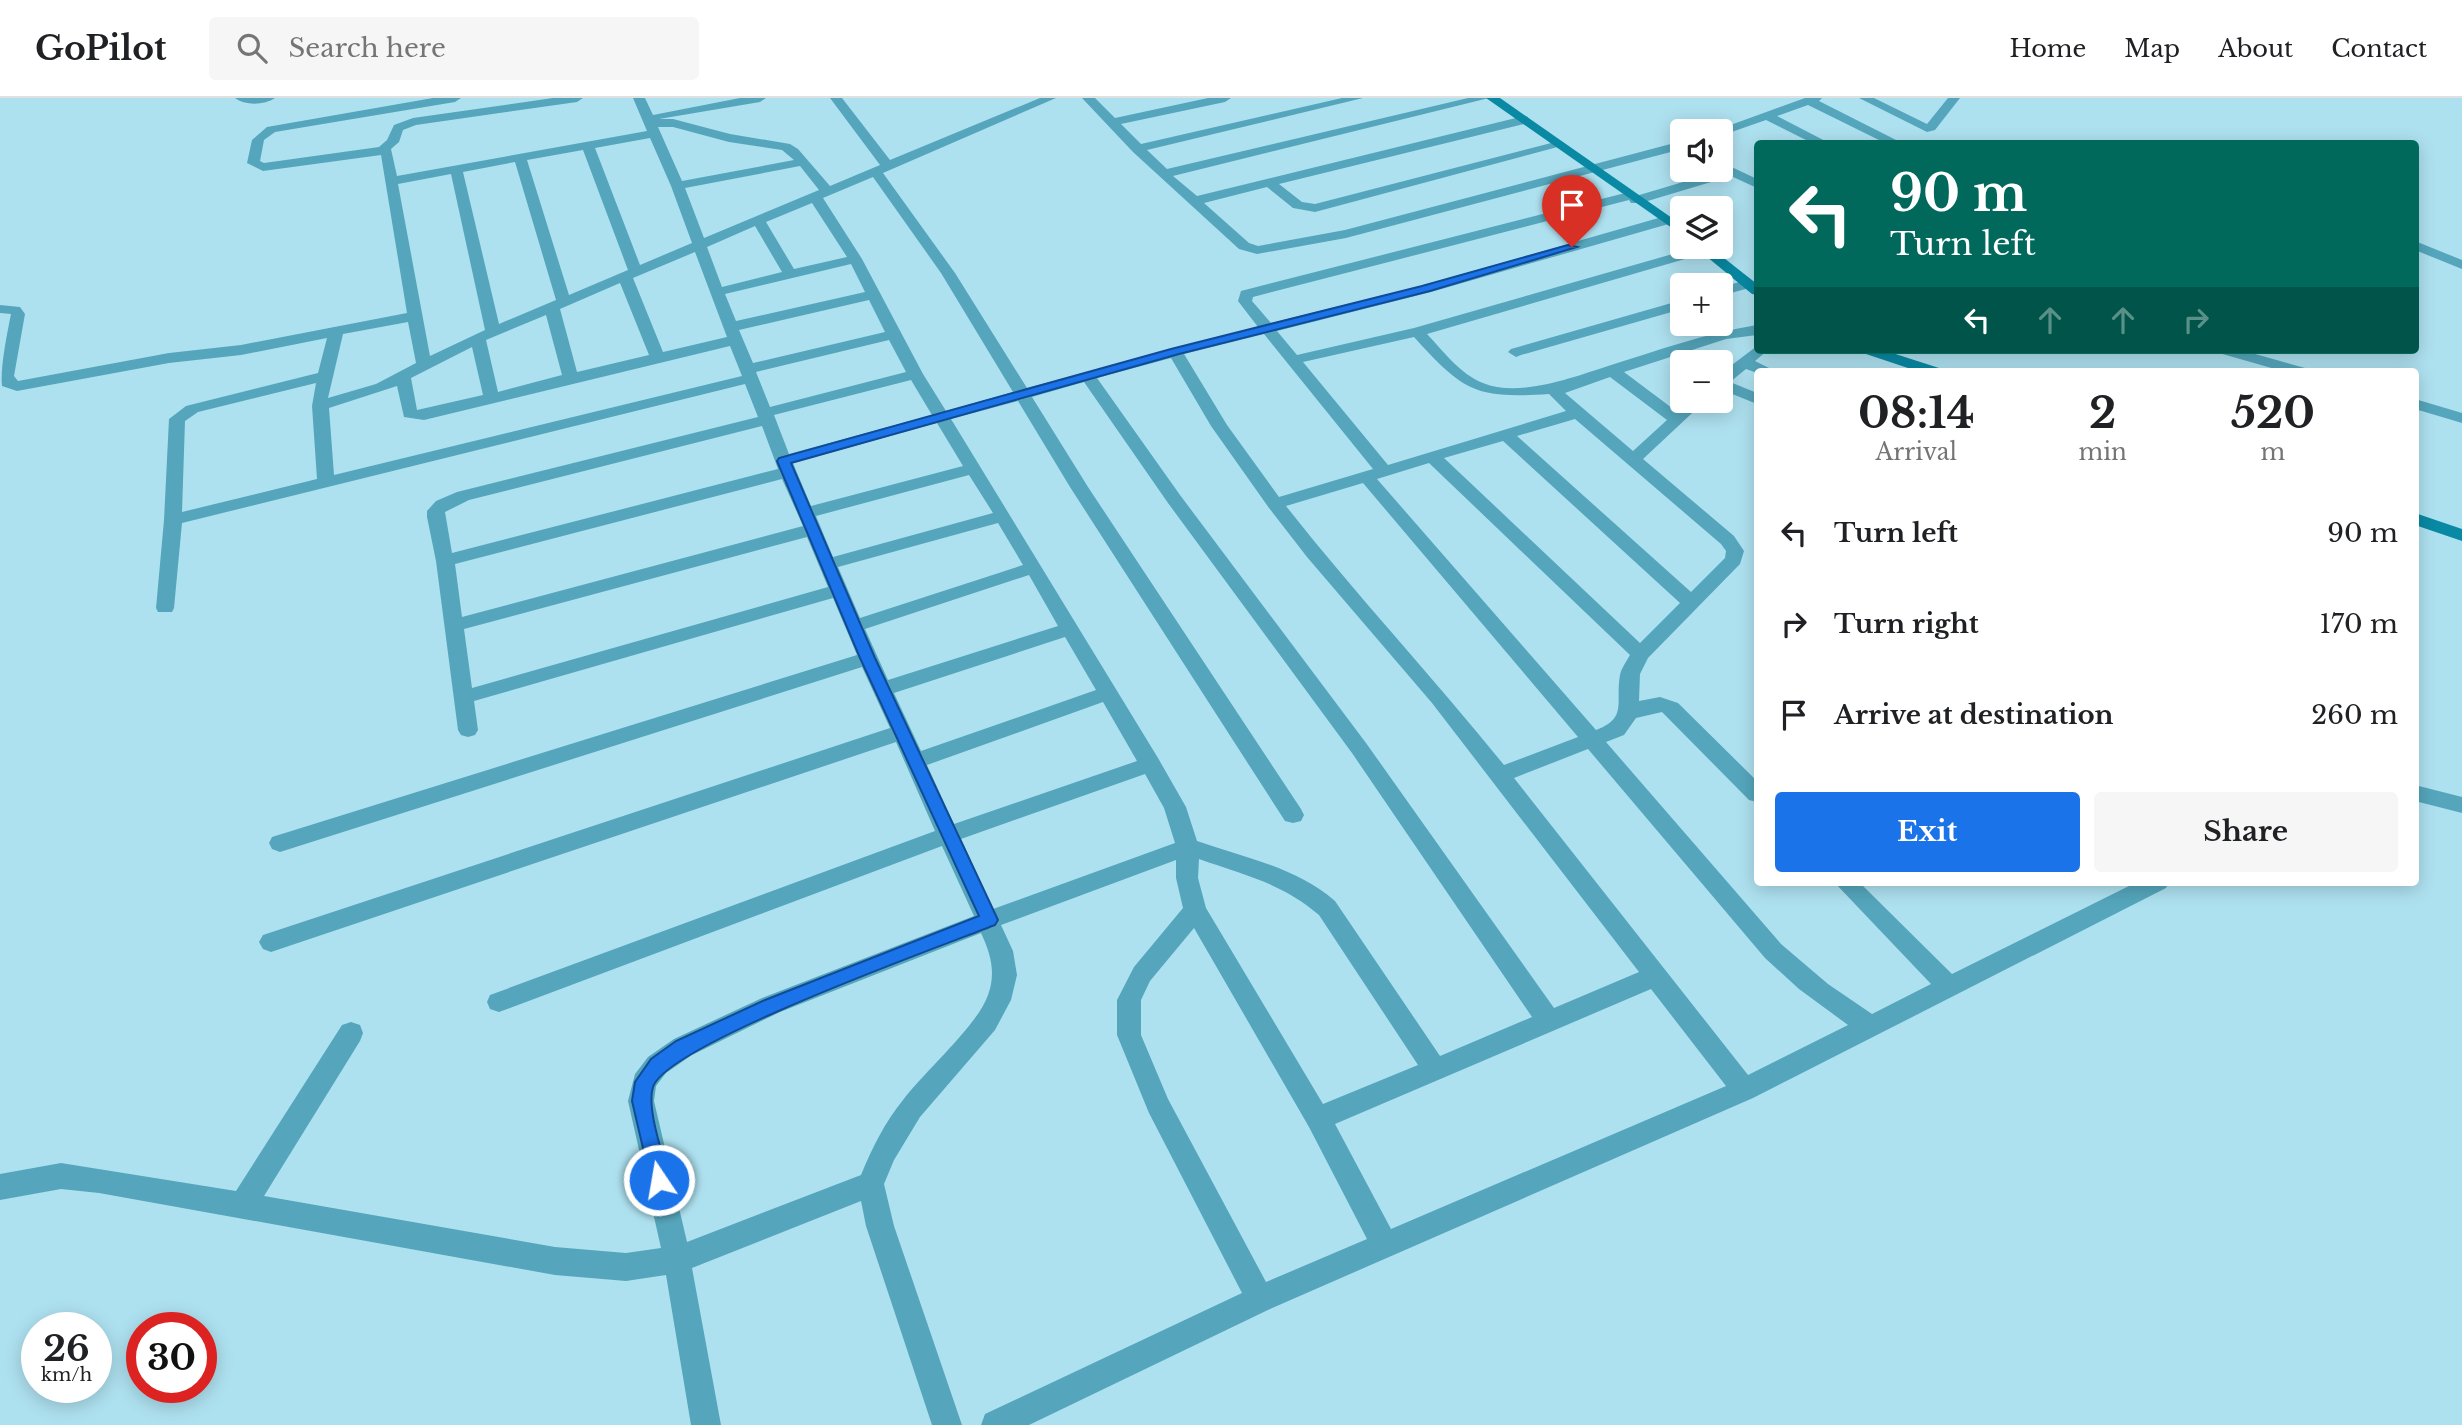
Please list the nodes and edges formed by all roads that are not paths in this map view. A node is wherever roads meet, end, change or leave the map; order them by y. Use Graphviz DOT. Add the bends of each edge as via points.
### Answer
graph roads {
  1 [pos="241,98"];
  2 [pos="269,98"];
  3 [pos="456,98"];
  4 [pos="577,98"];
  5 [pos="639,98"];
  6 [pos="760,98"];
  7 [pos="836,98"];
  8 [pos="1050,98"];
  9 [pos="1088,98"];
  10 [pos="1225,98"];
  11 [pos="1357,98"];
  12 [pos="1483,98"];
  13 [pos="1492,98"];
  14 [pos="1865,98"];
  15 [pos="1813,99"];
  16 [pos="1947,102"];
  17 [pos="1768,116"];
  18 [pos="1524,120"];
  19 [pos="1112,122"];
  20 [pos="651,125"];
  21 [pos="1733,128"];
  22 [pos="1817,140"];
  23 [pos="1890,140"];
  24 [pos="1559,145"];
  25 [pos="588,146"];
  26 [pos="384,149"];
  27 [pos="1137,149"];
  28 [pos="1670,149"];
  29 [pos="520,158"];
  30 [pos="803,162"];
  31 [pos="882,169"];
  32 [pos="456,170"];
  33 [pos="1594,170"];
  34 [pos="1733,172"];
  35 [pos="1164,174"];
  36 [pos="393,181"];
  37 [pos="1683,182"];
  38 [pos="1754,182"];
  39 [pos="1270,183"];
  40 [pos="678,186"];
  41 [pos="822,195"];
  42 [pos="1633,198"];
  43 [pos="1194,201"];
  44 [pos="1667,220"];
  45 [pos="759,222"];
  46 [pos="1670,222"];
  47 [pos="700,246"];
  48 [pos="2419,247"];
  49 [pos="1670,258"];
  50 [pos="855,259"];
  51 [pos="1717,259"];
  52 [pos="2462,265"];
  53 [pos="790,274"];
  54 [pos="631,275"];
  55 [pos="1753,288"];
  56 [pos="1733,290"];
  57 [pos="717,292"];
  58 [pos="874,294"];
  59 [pos="558,305"];
  60 [pos="1670,307"];
  61 [pos="0,309"];
  62 [pos="414,316"];
  63 [pos="1268,329"];
  64 [pos="1754,330"];
  65 [pos="336,332"];
  66 [pos="1417,332"];
  67 [pos="733,334"];
  68 [pos="894,334"];
  69 [pos="485,335"];
  70 [pos="1175,352"];
  71 [pos="1516,352"];
  72 [pos="1755,354"];
  73 [pos="1880,354"];
  74 [pos="2238,354"];
  75 [pos="658,358"];
  76 [pos="1294,360"];
  77 [pos="424,363"];
  78 [pos="1745,363"];
  79 [pos="1759,368"];
  80 [pos="1924,368"];
  81 [pos="2289,368"];
  82 [pos="1611,370"];
  83 [pos="750,373"];
  84 [pos="1733,373"];
  85 [pos="915,374"];
  86 [pos="326,376"];
  87 [pos="403,376"];
  88 [pos="571,377"];
  89 [pos="1089,378"];
  90 [pos="1559,388"];
  91 [pos="1733,389"];
  92 [pos="1023,396"];
  93 [pos="491,397"];
  94 [pos="1754,398"];
  95 [pos="2419,405"];
  96 [pos="320,406"];
  97 [pos="1577,413"];
  98 [pos="1681,413"];
  99 [pos="765,417"];
  100 [pos="942,418"];
  101 [pos="1675,418"];
  102 [pos="2462,418"];
  103 [pos="1506,435"];
  104 [pos="1433,457"];
  105 [pos="1632,459"];
  106 [pos="786,466"];
  107 [pos="974,468"];
  108 [pos="1375,474"];
  109 [pos="326,482"];
  110 [pos="1275,504"];
  111 [pos="1003,516"];
  112 [pos="173,520"];
  113 [pos="2419,520"];
  114 [pos="810,521"];
  115 [pos="2462,535"];
  116 [pos="445,561"];
  117 [pos="828,564"];
  118 [pos="1032,568"];
  119 [pos="840,590"];
  120 [pos="1692,603"];
  121 [pos="165,608"];
  122 [pos="454,625"];
  123 [pos="855,626"];
  124 [pos="1070,629"];
  125 [pos="1640,654"];
  126 [pos="868,658"];
  127 [pos="883,689"];
  128 [pos="1108,693"];
  129 [pos="464,697"];
  130 [pos="1629,713"];
  131 [pos="468,730"];
  132 [pos="902,732"];
  133 [pos="1594,741"];
  134 [pos="915,761"];
  135 [pos="1151,764"];
  136 [pos="1500,775"];
  137 [pos="1754,791"];
  138 [pos="2419,794"];
  139 [pos="2462,805"];
  140 [pos="1293,815"];
  141 [pos="948,835"];
  142 [pos="280,842"];
  143 [pos="1188,847"];
  144 [pos="1849,886"];
  145 [pos="2150,886"];
  146 [pos="1195,910"];
  147 [pos="989,920"];
  148 [pos="271,942"];
  149 [pos="1656,976"];
  150 [pos="1948,986"];
  151 [pos="499,1002"];
  152 [pos="1548,1020"];
  153 [pos="1870,1026"];
  154 [pos="351,1033"];
  155 [pos="1434,1068"];
  156 [pos="1744,1090"];
  157 [pos="1318,1119"];
  158 [pos="871,1184"];
  159 [pos="0,1187"];
  160 [pos="243,1205"];
  161 [pos="1385,1246"];
  162 [pos="677,1260"];
  163 [pos="1261,1299"];
  164 [pos="706,1425"];
  165 [pos="947,1425"];
  166 [pos="996,1425"];
  1 -- 2 [label="street"];
  3 -- 26 [label="street" via="273,128 258,137 253,163 274,166"];
  4 -- 26 [label="street" via="413,122 398,128 393,142"];
  5 -- 20 [label="street"];
  6 -- 20 [label="street"];
  7 -- 31 [label="street"];
  8 -- 31 [label="street"];
  9 -- 19 [label="street"];
  10 -- 19 [label="street"];
  11 -- 27 [label="street"];
  12 -- 35 [label="street"];
  13 -- 18 [label="street"];
  14 -- 16 [label="street" via="1927,128"];
  15 -- 17 [label="street"];
  15 -- 23 [label="street"];
  17 -- 21 [label="street"];
  17 -- 22 [label="street"];
  18 -- 24 [label="street"];
  18 -- 39 [label="street"];
  19 -- 27 [label="street"];
  20 -- 25 [label="street"];
  20 -- 30 [label="street" via="673,123 786,147"];
  20 -- 40 [label="street"];
  24 -- 33 [label="street"];
  24 -- 39 [label="street" via="1315,208 1298,205"];
  25 -- 29 [label="street"];
  25 -- 54 [label="street"];
  26 -- 36 [label="street"];
  27 -- 35 [label="street"];
  28 -- 33 [label="street"];
  29 -- 32 [label="street"];
  29 -- 59 [label="street"];
  30 -- 40 [label="street"];
  30 -- 41 [label="street"];
  31 -- 41 [label="street"];
  31 -- 92 [label="street"];
  32 -- 36 [label="street"];
  32 -- 69 [label="street"];
  33 -- 42 [label="street"];
  33 -- 43 [label="street" via="1272,249 1244,246"];
  34 -- 38 [label="street"];
  35 -- 43 [label="street"];
  36 -- 62 [label="street"];
  37 -- 42 [label="street"];
  39 -- 43 [label="street"];
  40 -- 47 [label="street"];
  41 -- 45 [label="street"];
  41 -- 50 [label="street"];
  42 -- 44 [label="street"];
  42 -- 63 [label="street" via="1246,294 1245,301"];
  44 -- 46 [label="street"];
  44 -- 63 [label="street"];
  45 -- 47 [label="street"];
  45 -- 53 [label="street"];
  47 -- 54 [label="street"];
  47 -- 57 [label="street"];
  48 -- 52 [label="street"];
  49 -- 66 [label="street"];
  50 -- 53 [label="street"];
  50 -- 58 [label="street"];
  51 -- 55 [label="street"];
  53 -- 57 [label="street"];
  54 -- 59 [label="street"];
  54 -- 75 [label="street"];
  55 -- 56 [label="street"];
  57 -- 67 [label="street"];
  58 -- 67 [label="street"];
  58 -- 68 [label="street"];
  59 -- 69 [label="street"];
  59 -- 88 [label="street"];
  60 -- 71 [label="street"];
  61 -- 65 [label="street" via="18,314 6,376 8,383 18,386"];
  62 -- 65 [label="street"];
  62 -- 77 [label="street"];
  63 -- 70 [label="street"];
  63 -- 76 [label="street"];
  64 -- 82 [label="street" via="1724,335"];
  65 -- 86 [label="street"];
  66 -- 76 [label="street"];
  66 -- 90 [label="street" via="1472,386 1506,392"];
  67 -- 75 [label="street"];
  67 -- 83 [label="street"];
  68 -- 83 [label="street"];
  68 -- 85 [label="street"];
  69 -- 77 [label="street"];
  69 -- 93 [label="street"];
  70 -- 89 [label="street"];
  70 -- 110 [label="street" via="1219,426"];
  72 -- 78 [label="street"];
  73 -- 80 [label="street"];
  74 -- 81 [label="street"];
  75 -- 88 [label="street"];
  76 -- 108 [label="street"];
  77 -- 87 [label="street"];
  78 -- 79 [label="street"];
  78 -- 84 [label="street"];
  82 -- 90 [label="street"];
  82 -- 101 [label="street"];
  83 -- 99 [label="street"];
  83 -- 109 [label="street"];
  85 -- 99 [label="street"];
  85 -- 100 [label="street"];
  86 -- 96 [label="street"];
  86 -- 112 [label="street" via="181,414 177,419"];
  87 -- 93 [label="street" via="410,414 415,416"];
  87 -- 96 [label="street"];
  88 -- 93 [label="street"];
  89 -- 92 [label="street"];
  89 -- 152 [label="street" via="1359,748"];
  90 -- 97 [label="street" via="1561,399"];
  91 -- 94 [label="street"];
  92 -- 100 [label="street"];
  92 -- 140 [label="street"];
  95 -- 102 [label="street"];
  96 -- 109 [label="street"];
  97 -- 103 [label="street"];
  97 -- 105 [label="street"];
  98 -- 101 [label="street"];
  99 -- 106 [label="street"];
  99 -- 116 [label="street" via="451,500 436,511"];
  100 -- 106 [label="street"];
  100 -- 107 [label="street"];
  101 -- 105 [label="street"];
  103 -- 104 [label="street"];
  103 -- 120 [label="street"];
  104 -- 108 [label="street"];
  104 -- 125 [label="street"];
  105 -- 120 [label="street" via="1728,540 1735,551 1734,560"];
  106 -- 114 [label="street"];
  106 -- 116 [label="street"];
  107 -- 111 [label="street"];
  107 -- 114 [label="street"];
  108 -- 110 [label="street"];
  108 -- 133 [label="street"];
  109 -- 112 [label="street"];
  110 -- 136 [label="street"];
  111 -- 117 [label="street"];
  111 -- 118 [label="street"];
  112 -- 121 [label="street"];
  113 -- 115 [label="street"];
  114 -- 117 [label="street"];
  114 -- 122 [label="street"];
  116 -- 122 [label="street"];
  117 -- 119 [label="street"];
  118 -- 123 [label="street"];
  118 -- 124 [label="street"];
  119 -- 123 [label="street"];
  119 -- 129 [label="street"];
  120 -- 125 [label="street"];
  122 -- 129 [label="street"];
  123 -- 126 [label="street"];
  124 -- 127 [label="street"];
  124 -- 128 [label="street"];
  125 -- 130 [label="street" via="1630,674"];
  126 -- 127 [label="street"];
  126 -- 142 [label="street"];
  127 -- 132 [label="street"];
  128 -- 134 [label="street"];
  128 -- 135 [label="street"];
  129 -- 131 [label="street"];
  130 -- 133 [label="street" via="1617,730"];
  130 -- 137 [label="street" via="1653,704 1671,708"];
  132 -- 134 [label="street"];
  132 -- 148 [label="street"];
  133 -- 136 [label="street"];
  133 -- 153 [label="street" via="1773,951 1827,1000"];
  134 -- 141 [label="street"];
  135 -- 141 [label="street"];
  135 -- 143 [label="street" via="1175,807"];
  136 -- 149 [label="street"];
  138 -- 139 [label="street"];
  141 -- 147 [label="street"];
  141 -- 151 [label="street"];
  143 -- 146 [label="street" via="1187,878"];
  143 -- 147 [label="street"];
  143 -- 155 [label="street" via="1284,879 1327,908"];
  144 -- 150 [label="street"];
  145 -- 150 [label="street"];
  146 -- 157 [label="street"];
  146 -- 163 [label="street" via="1142,974 1129,1000 1129,1035 1158,1105"];
  147 -- 158 [label="street" via="1005,975 999,1000 986,1022 911,1109 883,1153"];
  147 -- 162 [label="street" via="771,1005 683,1047 657,1065 644,1082 641,1101"];
  149 -- 152 [label="street"];
  149 -- 156 [label="street"];
  150 -- 153 [label="street"];
  152 -- 155 [label="street"];
  153 -- 156 [label="street"];
  154 -- 160 [label="street"];
  155 -- 157 [label="street"];
  156 -- 161 [label="street"];
  157 -- 161 [label="street"];
  158 -- 162 [label="street"];
  158 -- 165 [label="street" via="880,1226"];
  159 -- 160 [label="street" via="61,1176"];
  160 -- 162 [label="street" via="555,1261 626,1267"];
  161 -- 163 [label="street"];
  162 -- 164 [label="street"];
  163 -- 166 [label="street"];
}
